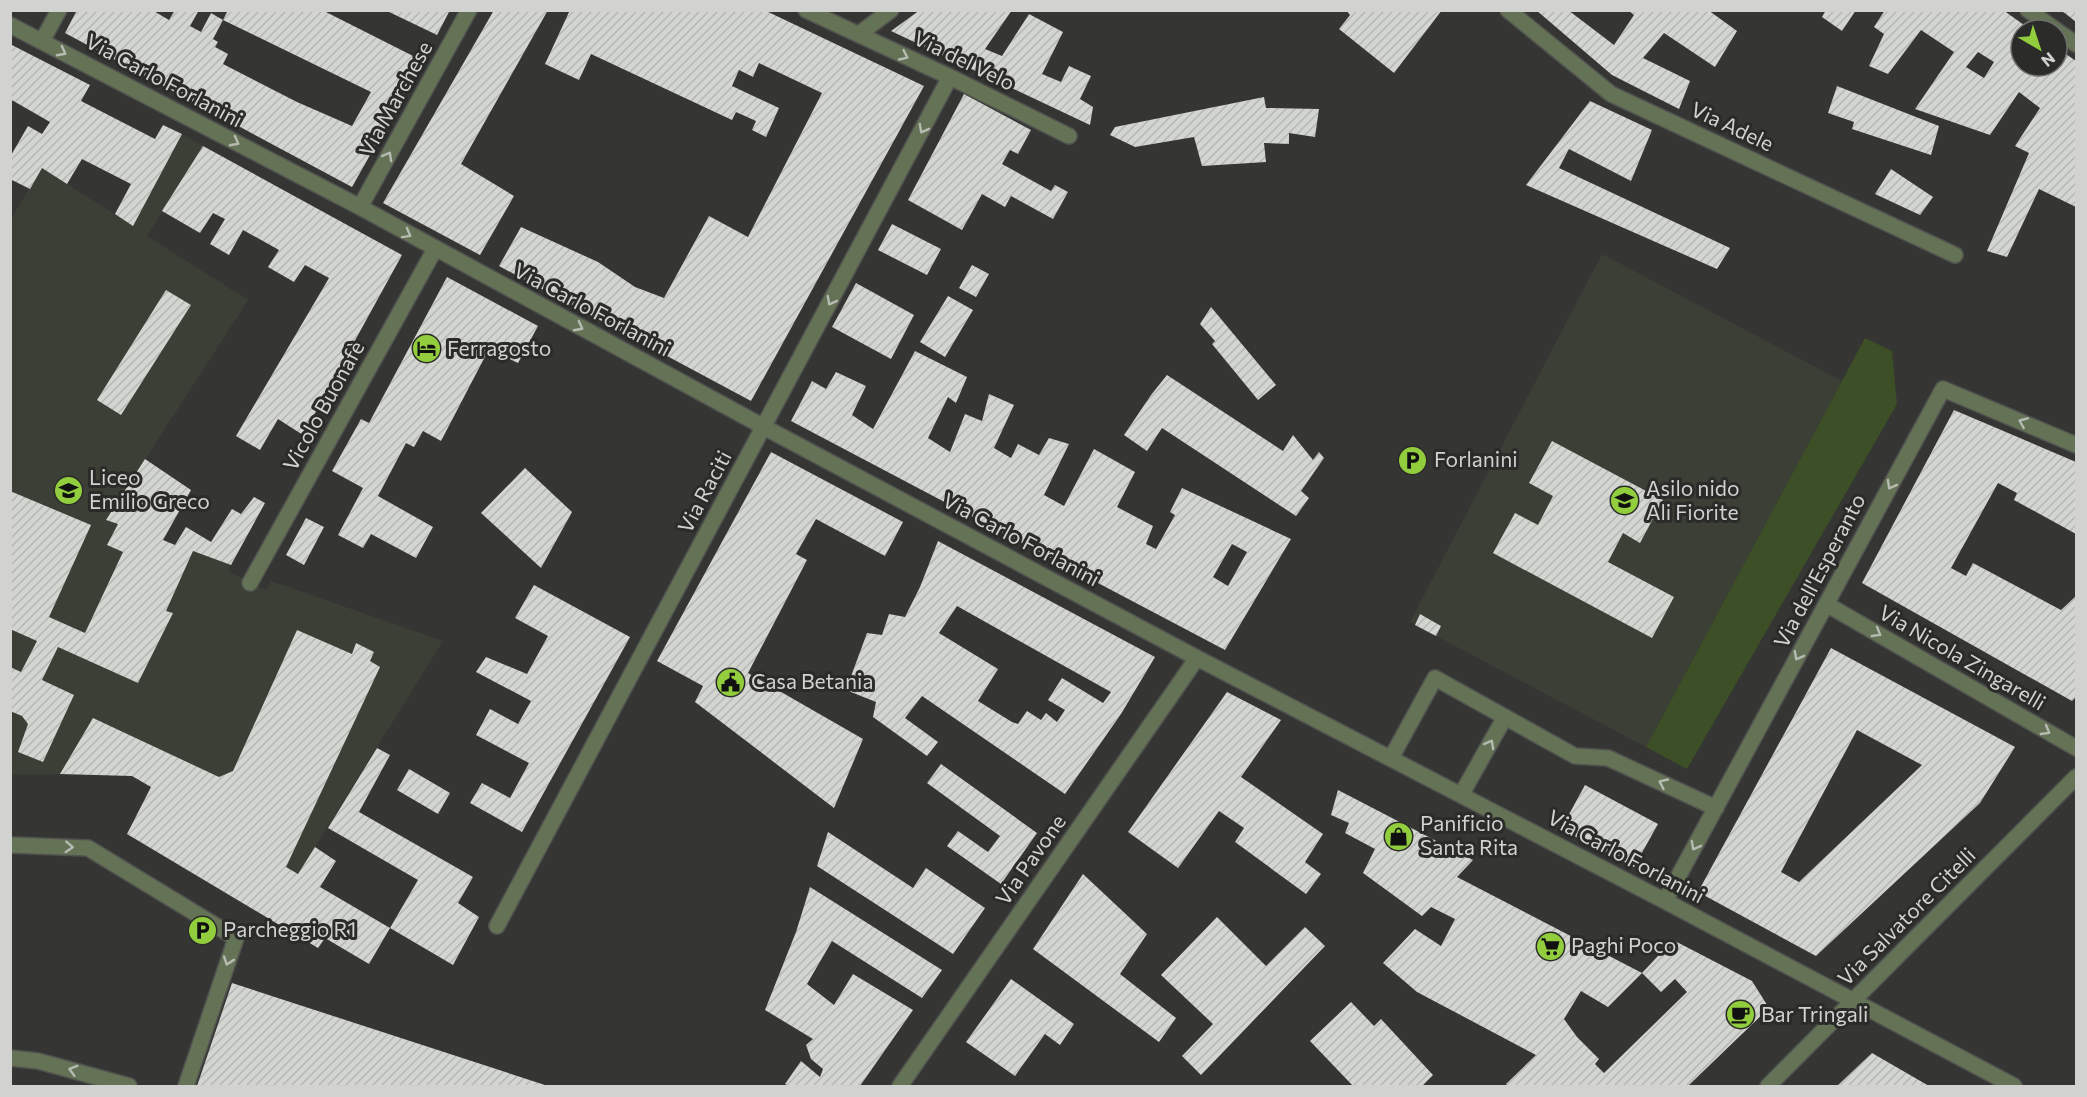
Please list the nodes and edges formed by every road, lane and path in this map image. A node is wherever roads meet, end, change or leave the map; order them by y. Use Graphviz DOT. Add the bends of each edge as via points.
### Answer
graph roads {
  1 [pos="59,10"];
  2 [pos="469,10"];
  3 [pos="806,10"];
  4 [pos="891,10"];
  5 [pos="1508,10"];
  6 [pos="10,25"];
  7 [pos="858,34"];
  8 [pos="42,41"];
  9 [pos="950,77"];
  10 [pos="1069,136"];
  11 [pos="360,207"];
  12 [pos="435,249"];
  13 [pos="1954,255"];
  14 [pos="764,427"];
  15 [pos="2076,445"];
  16 [pos="250,583"];
  17 [pos="1826,604"];
  18 [pos="1197,658"];
  19 [pos="1505,717"];
  20 [pos="2076,748"];
  21 [pos="1391,758"];
  22 [pos="2076,777"];
  23 [pos="1461,795"];
  24 [pos="1716,808"];
  25 [pos="10,845"];
  26 [pos="1665,901"];
  27 [pos="497,926"];
  28 [pos="1852,1002"];
  29 [pos="10,1058"];
  30 [pos="129,1086"];
  31 [pos="186,1086"];
  32 [pos="900,1086"];
  33 [pos="1768,1086"];
  34 [pos="2014,1086"];
  1 -- 8 [label="street"];
  11 -- 2 [label="street, Via Marchese, one-way"];
  3 -- 7 [label="street, Via del Velo"];
  4 -- 7 [label="street"];
  5 -- 13 [label="street, Via Adele" via="1611,94"];
  6 -- 8 [label="street, Via Carlo Forlanini"];
  7 -- 9 [label="street, Via del Velo, one-way"];
  8 -- 11 [label="street, Via Carlo Forlanini, one-way"];
  9 -- 10 [label="street, Via del Velo"];
  9 -- 14 [label="street, Via Raciti, one-way"];
  11 -- 12 [label="street, Via Carlo Forlanini, one-way"];
  12 -- 14 [label="street, Via Carlo Forlanini, one-way"];
  12 -- 16 [label="street, Vicolo Buonafè"];
  14 -- 18 [label="street, Via Carlo Forlanini"];
  14 -- 27 [label="street, Via Raciti"];
  15 -- 17 [label="street, Via dell'Esperanto, one-way" via="1943,389"];
  17 -- 20 [label="street, Via Nicola Zingarelli, one-way"];
  17 -- 24 [label="street, Via dell'Esperanto, one-way"];
  18 -- 21 [label="street, Via Carlo Forlanini"];
  18 -- 32 [label="street, Via Pavone"];
  19 -- 21 [label="street" via="1435,678"];
  23 -- 19 [label="street, one-way"];
  24 -- 19 [label="street, one-way" via="1608,758 1575,756"];
  21 -- 23 [label="street, Via Carlo Forlanini"];
  22 -- 28 [label="street, Via Salvatore Citelli"];
  23 -- 26 [label="street, Via Carlo Forlanini"];
  24 -- 26 [label="street, Via dell'Esperanto, one-way"];
  25 -- 31 [label="street, one-way" via="88,848 236,938"];
  26 -- 28 [label="street, Via Carlo Forlanini"];
  28 -- 33 [label="street, Via Salvatore Citelli"];
  28 -- 34 [label="street, Via Carlo Forlanini"];
  30 -- 29 [label="street, one-way" via="38,1061"];
}
